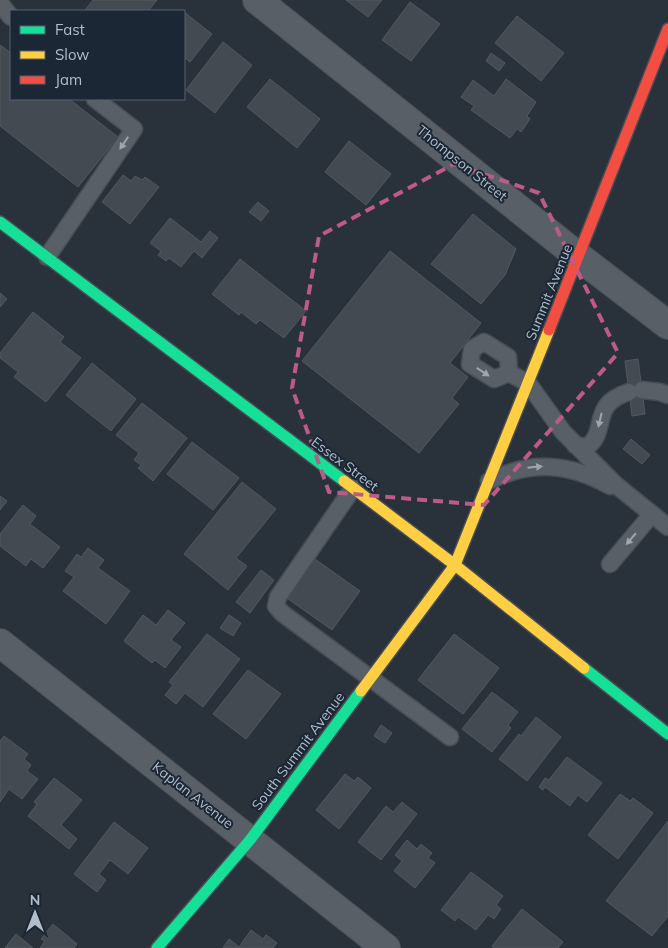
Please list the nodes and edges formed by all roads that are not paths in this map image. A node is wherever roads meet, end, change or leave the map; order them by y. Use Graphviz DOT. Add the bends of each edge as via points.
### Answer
graph roads {
  1 [pos="257,0"];
  2 [pos="0,3"];
  3 [pos="10,16"];
  4 [pos="668,29"];
  5 [pos="96,100"];
  6 [pos="0,222"];
  7 [pos="46,258"];
  8 [pos="579,258"];
  9 [pos="668,325"];
  10 [pos="510,373"];
  11 [pos="528,383"];
  12 [pos="668,395"];
  13 [pos="575,445"];
  14 [pos="489,481"];
  15 [pos="352,488"];
  16 [pos="631,497"];
  17 [pos="662,517"];
  18 [pos="610,564"];
  19 [pos="455,565"];
  20 [pos="0,643"];
  21 [pos="370,678"];
  22 [pos="668,734"];
  23 [pos="450,737"];
  24 [pos="250,840"];
  25 [pos="157,948"];
  26 [pos="386,948"];
  1 -- 8 [label="street, Thompson Street"];
  2 -- 3 [label="lane"];
  4 -- 8 [label="street, Summit Avenue"];
  5 -- 7 [label="lane, one-way" via="134,129"];
  6 -- 7 [label="street, Essex Street"];
  7 -- 15 [label="street, Essex Street"];
  8 -- 9 [label="street, Thompson Street"];
  8 -- 11 [label="street, Summit Avenue"];
  10 -- 10 [label="lane, one-way" via="508,357 484,342 468,347 470,364 494,379"];
  10 -- 11 [label="lane"];
  11 -- 13 [label="lane"];
  11 -- 14 [label="street, Summit Avenue"];
  12 -- 13 [label="lane, one-way" via="636,391 611,400 602,413 591,444 587,447"];
  13 -- 16 [label="lane"];
  14 -- 16 [label="lane, one-way" via="524,468 558,467 596,478"];
  14 -- 19 [label="street, Summit Avenue"];
  15 -- 19 [label="street, Essex Street"];
  15 -- 21 [label="lane" via="278,597 276,606"];
  16 -- 17 [label="lane"];
  17 -- 18 [label="lane, one-way"];
  19 -- 21 [label="street, South Summit Avenue"];
  19 -- 22 [label="street, Essex Street"];
  20 -- 24 [label="street, Kaplan Avenue"];
  21 -- 23 [label="lane"];
  21 -- 24 [label="street, South Summit Avenue"];
  24 -- 25 [label="street, South Summit Avenue"];
  24 -- 26 [label="street, Kaplan Avenue"];
}
